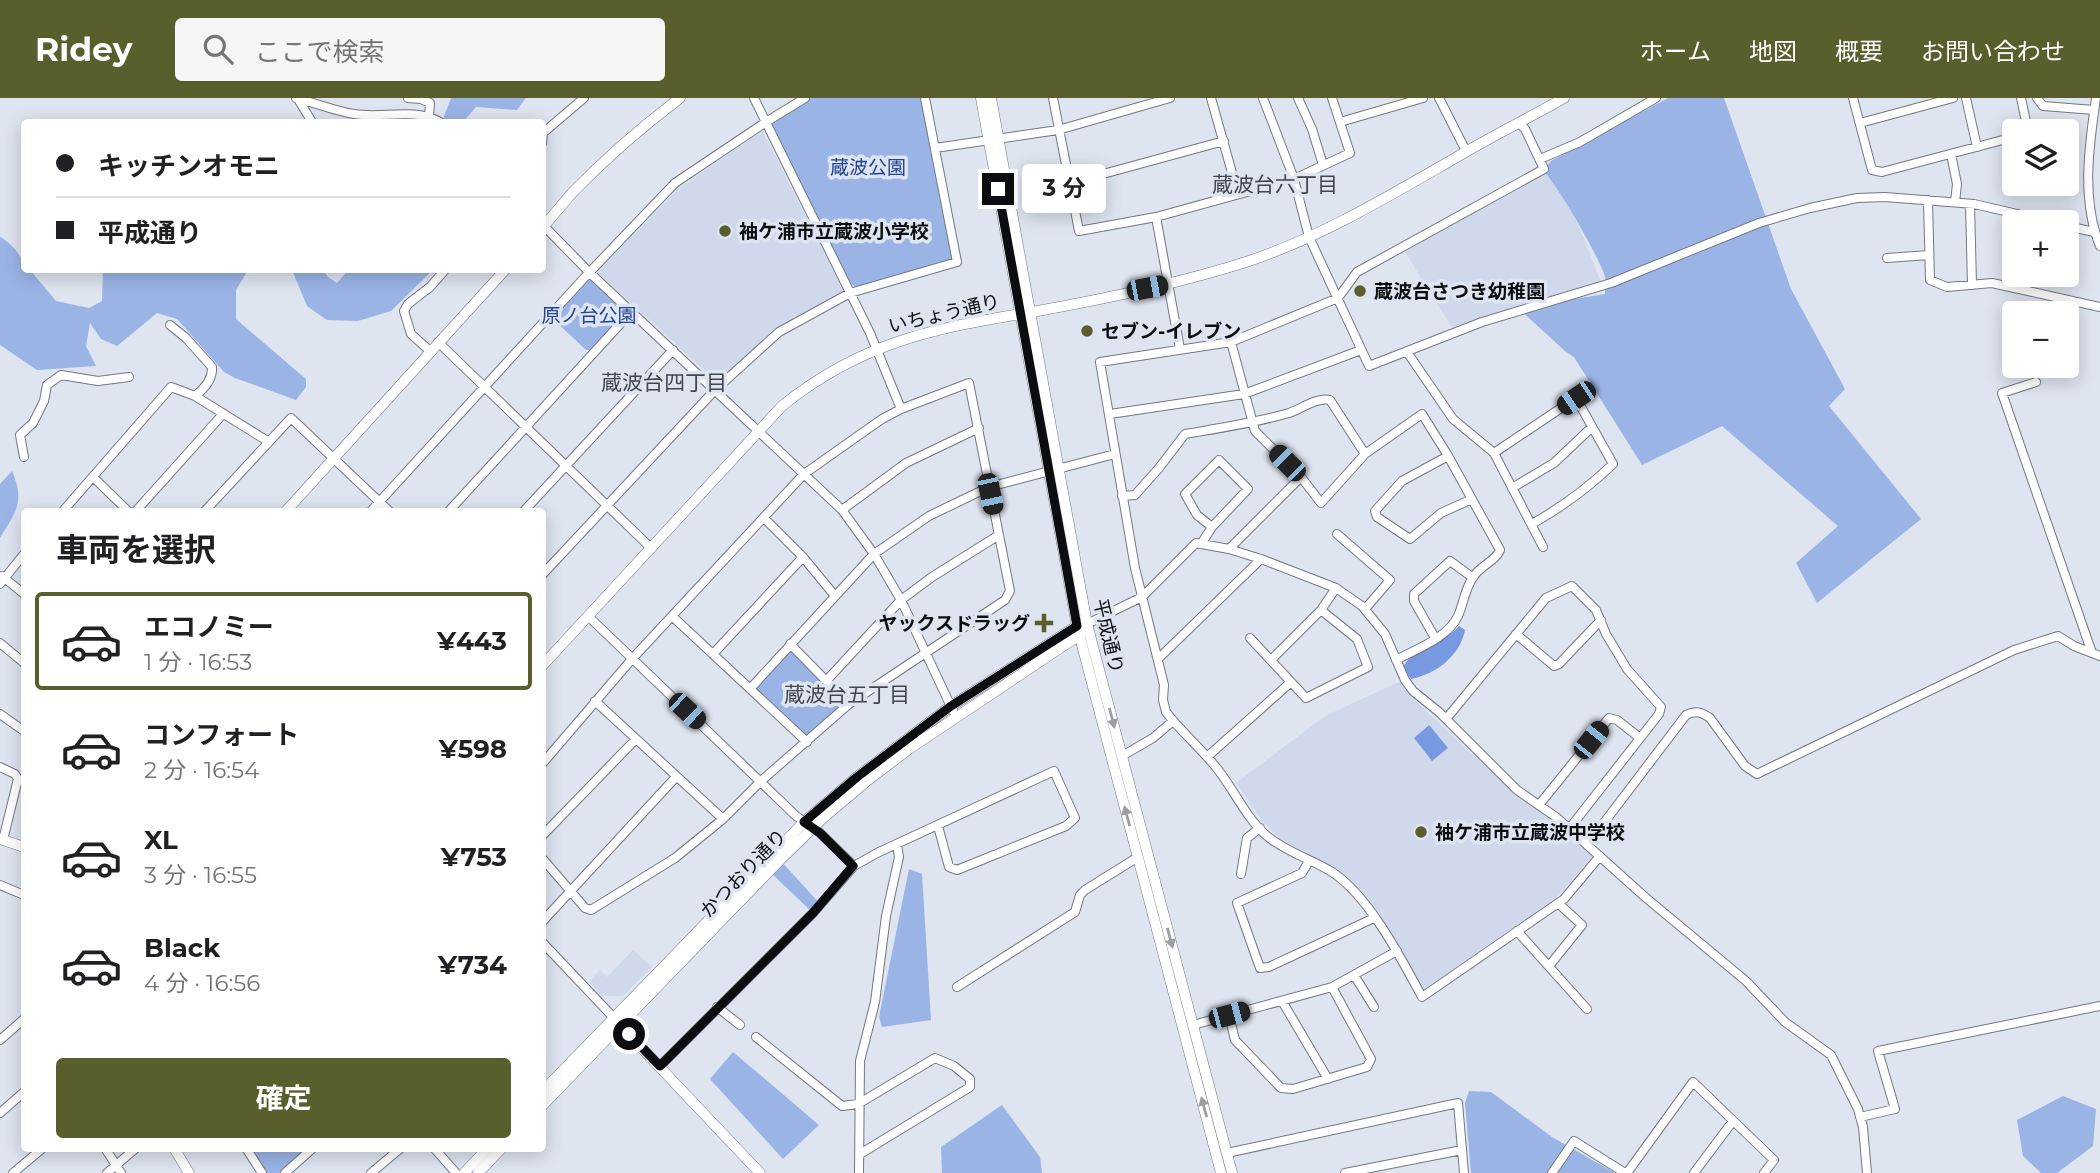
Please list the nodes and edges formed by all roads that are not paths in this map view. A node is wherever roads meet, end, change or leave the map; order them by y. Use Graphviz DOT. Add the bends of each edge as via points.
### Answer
graph roads {
  1 [pos="297,98"];
  2 [pos="408,98"];
  3 [pos="584,98"];
  4 [pos="681,98"];
  5 [pos="754,98"];
  6 [pos="805,98"];
  7 [pos="925,98"];
  8 [pos="981,98"];
  9 [pos="991,98"];
  10 [pos="1053,98"];
  11 [pos="1170,98"];
  12 [pos="1212,98"];
  13 [pos="1298,98"];
  14 [pos="1332,98"];
  15 [pos="1423,98"];
  16 [pos="1439,98"];
  17 [pos="1564,98"];
  18 [pos="1656,98"];
  19 [pos="1853,98"];
  20 [pos="1953,98"];
  21 [pos="1966,98"];
  22 [pos="2021,98"];
  23 [pos="2038,98"];
  24 [pos="2096,98"];
  25 [pos="1267,99"];
  26 [pos="2065,103"];
  27 [pos="2094,110"];
  28 [pos="429,116"];
  29 [pos="310,119"];
  30 [pos="434,119"];
  31 [pos="2025,119"];
  32 [pos="766,122"];
  33 [pos="1340,122"];
  34 [pos="1860,122"];
  35 [pos="1519,123"];
  36 [pos="546,130"];
  37 [pos="1058,130"];
  38 [pos="994,138"];
  39 [pos="2002,140"];
  40 [pos="1224,141"];
  41 [pos="1977,147"];
  42 [pos="935,148"];
  43 [pos="1466,151"];
  44 [pos="1951,153"];
  45 [pos="1540,159"];
  46 [pos="1323,165"];
  47 [pos="1294,179"];
  48 [pos="1070,183"];
  49 [pos="1238,194"];
  50 [pos="1928,200"];
  51 [pos="1955,202"];
  52 [pos="1970,204"];
  53 [pos="2002,211"];
  54 [pos="1156,217"];
  55 [pos="546,223"];
  56 [pos="546,229"];
  57 [pos="2079,229"];
  58 [pos="2094,232"];
  59 [pos="1310,237"];
  60 [pos="2100,246"];
  61 [pos="1929,256"];
  62 [pos="1887,258"];
  63 [pos="589,272"];
  64 [pos="442,273"];
  65 [pos="502,273"];
  66 [pos="1168,284"];
  67 [pos="1972,285"];
  68 [pos="850,293"];
  69 [pos="1338,298"];
  70 [pos="2100,307"];
  71 [pos="632,311"];
  72 [pos="1026,312"];
  73 [pos="170,325"];
  74 [pos="438,342"];
  75 [pos="1231,342"];
  76 [pos="876,348"];
  77 [pos="1180,349"];
  78 [pos="673,350"];
  79 [pos="1361,350"];
  80 [pos="430,351"];
  81 [pos="1407,352"];
  82 [pos="129,377"];
  83 [pos="2036,382"];
  84 [pos="484,386"];
  85 [pos="715,390"];
  86 [pos="1244,394"];
  87 [pos="195,396"];
  88 [pos="901,409"];
  89 [pos="223,414"];
  90 [pos="1110,414"];
  91 [pos="1253,423"];
  92 [pos="1592,427"];
  93 [pos="525,428"];
  94 [pos="979,428"];
  95 [pos="758,431"];
  96 [pos="269,442"];
  97 [pos="1494,453"];
  98 [pos="1115,454"];
  99 [pos="1364,454"];
  100 [pos="1448,456"];
  101 [pos="24,457"];
  102 [pos="333,458"];
  103 [pos="565,466"];
  104 [pos="1054,470"];
  105 [pos="804,474"];
  106 [pos="93,477"];
  107 [pos="1301,477"];
  108 [pos="989,486"];
  109 [pos="1512,488"];
  110 [pos="1122,496"];
  111 [pos="1472,499"];
  112 [pos="379,502"];
  113 [pos="607,506"];
  114 [pos="66,508"];
  115 [pos="125,508"];
  116 [pos="139,508"];
  117 [pos="208,508"];
  118 [pos="288,508"];
  119 [pos="373,508"];
  120 [pos="386,508"];
  121 [pos="452,508"];
  122 [pos="527,508"];
  123 [pos="842,510"];
  124 [pos="764,518"];
  125 [pos="1532,524"];
  126 [pos="1212,527"];
  127 [pos="1336,534"];
  128 [pos="999,535"];
  129 [pos="1201,544"];
  130 [pos="1543,547"];
  131 [pos="651,548"];
  132 [pos="1229,549"];
  133 [pos="874,554"];
  134 [pos="21,557"];
  135 [pos="803,557"];
  136 [pos="1261,559"];
  137 [pos="546,571"];
  138 [pos="1472,577"];
  139 [pos="1,579"];
  140 [pos="1336,588"];
  141 [pos="21,592"];
  142 [pos="835,596"];
  143 [pos="1142,597"];
  144 [pos="901,600"];
  145 [pos="1365,609"];
  146 [pos="1321,610"];
  147 [pos="672,615"];
  148 [pos="588,616"];
  149 [pos="1601,620"];
  150 [pos="1081,629"];
  151 [pos="1516,634"];
  152 [pos="1250,638"];
  153 [pos="1434,638"];
  154 [pos="0,643"];
  155 [pos="790,644"];
  156 [pos="926,653"];
  157 [pos="713,654"];
  158 [pos="2096,654"];
  159 [pos="546,658"];
  160 [pos="632,659"];
  161 [pos="1158,659"];
  162 [pos="21,660"];
  163 [pos="1271,660"];
  164 [pos="1396,660"];
  165 [pos="827,681"];
  166 [pos="1292,682"];
  167 [pos="750,689"];
  168 [pos="595,701"];
  169 [pos="849,704"];
  170 [pos="951,706"];
  171 [pos="0,714"];
  172 [pos="956,716"];
  173 [pos="1446,719"];
  174 [pos="1173,721"];
  175 [pos="21,729"];
  176 [pos="1640,738"];
  177 [pos="636,739"];
  178 [pos="807,742"];
  179 [pos="1122,756"];
  180 [pos="1207,757"];
  181 [pos="546,759"];
  182 [pos="0,767"];
  183 [pos="676,777"];
  184 [pos="761,781"];
  185 [pos="1539,805"];
  186 [pos="723,819"];
  187 [pos="808,825"];
  188 [pos="938,826"];
  189 [pos="1260,828"];
  190 [pos="1569,829"];
  191 [pos="546,832"];
  192 [pos="1,839"];
  193 [pos="897,845"];
  194 [pos="1587,845"];
  195 [pos="21,846"];
  196 [pos="1600,856"];
  197 [pos="1138,858"];
  198 [pos="1309,861"];
  199 [pos="546,863"];
  200 [pos="853,866"];
  201 [pos="1241,874"];
  202 [pos="0,885"];
  203 [pos="571,891"];
  204 [pos="21,894"];
  205 [pos="1558,903"];
  206 [pos="546,918"];
  207 [pos="1374,918"];
  208 [pos="1517,931"];
  209 [pos="546,946"];
  210 [pos="1397,951"];
  211 [pos="1549,966"];
  212 [pos="1354,975"];
  213 [pos="957,987"];
  214 [pos="1332,987"];
  215 [pos="1282,1001"];
  216 [pos="2100,1006"];
  217 [pos="717,1007"];
  218 [pos="1374,1007"];
  219 [pos="1587,1009"];
  220 [pos="1229,1015"];
  221 [pos="21,1022"];
  222 [pos="617,1022"];
  223 [pos="740,1025"];
  224 [pos="1193,1025"];
  225 [pos="756,1037"];
  226 [pos="0,1040"];
  227 [pos="660,1066"];
  228 [pos="1328,1079"];
  229 [pos="546,1088"];
  230 [pos="21,1095"];
  231 [pos="546,1102"];
  232 [pos="858,1104"];
  233 [pos="0,1113"];
  234 [pos="1860,1117"];
  235 [pos="1733,1121"];
  236 [pos="1462,1150"];
  237 [pos="38,1152"];
  238 [pos="107,1152"];
  239 [pos="133,1152"];
  240 [pos="176,1152"];
  241 [pos="249,1152"];
  242 [pos="309,1152"];
  243 [pos="396,1152"];
  244 [pos="438,1152"];
  245 [pos="484,1152"];
  246 [pos="498,1152"];
  247 [pos="1227,1153"];
  248 [pos="860,1154"];
  249 [pos="118,1169"];
  250 [pos="13,1173"];
  251 [pos="107,1173"];
  252 [pos="189,1173"];
  253 [pos="262,1173"];
  254 [pos="285,1173"];
  255 [pos="371,1173"];
  256 [pos="456,1173"];
  257 [pos="464,1173"];
  258 [pos="478,1173"];
  259 [pos="760,1173"];
  260 [pos="859,1173"];
  261 [pos="1221,1173"];
  262 [pos="1232,1173"];
  263 [pos="1345,1173"];
  264 [pos="1464,1173"];
  265 [pos="1552,1173"];
  266 [pos="1626,1173"];
  267 [pos="1694,1173"];
  268 [pos="1764,1173"];
  269 [pos="1867,1173"];
  1 -- 28 [label="street" via="355,114"];
  1 -- 29 [label="street"];
  2 -- 28 [label="street" via="430,103"];
  3 -- 36 [label="street"];
  4 -- 55 [label="street" via="629,138"];
  5 -- 32 [label="street"];
  6 -- 32 [label="street"];
  7 -- 42 [label="street"];
  8 -- 38 [label="street, 平成通り"];
  9 -- 38 [label="street, 平成通り"];
  10 -- 37 [label="street"];
  11 -- 37 [label="street"];
  12 -- 40 [label="street"];
  13 -- 46 [label="street"];
  14 -- 33 [label="street"];
  15 -- 33 [label="street"];
  16 -- 43 [label="street"];
  17 -- 35 [label="street, いちょう通り"];
  18 -- 45 [label="street" via="1580,142"];
  19 -- 34 [label="street"];
  20 -- 34 [label="street"];
  21 -- 41 [label="street"];
  22 -- 31 [label="street"];
  23 -- 26 [label="street" via="2043,106"];
  24 -- 27 [label="street"];
  25 -- 47 [label="street"];
  26 -- 27 [label="street"];
  27 -- 58 [label="street" via="2089,186"];
  28 -- 30 [label="street"];
  32 -- 63 [label="street" via="675,183"];
  32 -- 68 [label="street"];
  33 -- 46 [label="street" via="1350,153"];
  34 -- 44 [label="street" via="1872,170 1882,172"];
  35 -- 43 [label="street, いちょう通り"];
  35 -- 45 [label="street"];
  37 -- 38 [label="street"];
  37 -- 48 [label="street"];
  38 -- 42 [label="street"];
  38 -- 72 [label="street, 平成通り"];
  39 -- 41 [label="street"];
  40 -- 48 [label="street"];
  40 -- 49 [label="street"];
  41 -- 44 [label="street"];
  42 -- 68 [label="street" via="957,262"];
  43 -- 59 [label="street, いちょう通り"];
  44 -- 51 [label="street"];
  45 -- 69 [label="street" via="1544,169 1357,272"];
  46 -- 47 [label="street"];
  47 -- 49 [label="street"];
  47 -- 59 [label="street"];
  48 -- 54 [label="street" via="1079,231"];
  49 -- 54 [label="street"];
  50 -- 51 [label="street"];
  50 -- 61 [label="street"];
  50 -- 81 [label="street" via="1857,198 1810,208 1759,223 1611,283 1494,318"];
  51 -- 52 [label="street"];
  52 -- 53 [label="street"];
  52 -- 67 [label="street"];
  54 -- 66 [label="street"];
  56 -- 63 [label="street"];
  57 -- 58 [label="street"];
  58 -- 60 [label="street"];
  59 -- 66 [label="street, いちょう通り"];
  59 -- 69 [label="street"];
  61 -- 62 [label="street"];
  61 -- 67 [label="street" via="1930,280 1947,287"];
  63 -- 71 [label="street"];
  63 -- 84 [label="street"];
  64 -- 80 [label="street" via="404,311 411,334"];
  65 -- 74 [label="street"];
  66 -- 72 [label="street, いちょう通り"];
  66 -- 77 [label="street"];
  67 -- 70 [label="street" via="1992,283"];
  68 -- 76 [label="street"];
  68 -- 85 [label="street" via="779,332"];
  69 -- 75 [label="street"];
  69 -- 79 [label="street"];
  71 -- 78 [label="street"];
  71 -- 93 [label="street"];
  72 -- 76 [label="street, いちょう通り"];
  72 -- 104 [label="street, 平成通り"];
  73 -- 87 [label="street" via="212,367 208,381"];
  74 -- 80 [label="street"];
  74 -- 84 [label="street"];
  75 -- 77 [label="street"];
  75 -- 86 [label="street"];
  76 -- 88 [label="street"];
  76 -- 95 [label="street, いちょう通り" via="806,387"];
  77 -- 90 [label="street" via="1100,362"];
  78 -- 85 [label="street"];
  78 -- 103 [label="street"];
  79 -- 81 [label="street" via="1369,366"];
  79 -- 86 [label="street"];
  80 -- 102 [label="street"];
  81 -- 97 [label="street" via="1453,419"];
  82 -- 101 [label="street" via="98,381 61,375 47,385 33,423 20,435"];
  83 -- 158 [label="street" via="2001,393"];
  84 -- 93 [label="street"];
  84 -- 112 [label="street"];
  85 -- 95 [label="street"];
  85 -- 113 [label="street"];
  86 -- 90 [label="street"];
  86 -- 91 [label="street"];
  87 -- 89 [label="street"];
  87 -- 106 [label="street" via="171,387"];
  88 -- 94 [label="street" via="969,383"];
  88 -- 105 [label="street"];
  89 -- 96 [label="street"];
  89 -- 116 [label="street"];
  90 -- 98 [label="street"];
  91 -- 99 [label="street" via="1323,398 1330,400"];
  91 -- 107 [label="street"];
  91 -- 110 [label="street" via="1185,433 1135,495"];
  92 -- 97 [label="street" via="1576,398"];
  92 -- 109 [label="street" via="1555,463"];
  92 -- 125 [label="street" via="1613,464 1580,494"];
  93 -- 103 [label="street"];
  93 -- 121 [label="street"];
  94 -- 108 [label="street"];
  94 -- 123 [label="street" via="906,463"];
  95 -- 105 [label="street"];
  95 -- 131 [label="street, いちょう通り"];
  96 -- 102 [label="street" via="291,418"];
  96 -- 117 [label="street"];
  97 -- 109 [label="street"];
  98 -- 104 [label="street"];
  98 -- 110 [label="street"];
  99 -- 100 [label="street" via="1422,414"];
  99 -- 107 [label="street" via="1321,503"];
  100 -- 111 [label="street"];
  100 -- 111 [label="street" via="1402,481 1376,511 1377,517 1410,539 1441,513"];
  102 -- 112 [label="street"];
  102 -- 118 [label="street"];
  103 -- 113 [label="street"];
  103 -- 122 [label="street"];
  104 -- 108 [label="street"];
  104 -- 150 [label="street, 平成通り"];
  105 -- 123 [label="street"];
  105 -- 124 [label="street"];
  106 -- 114 [label="street"];
  106 -- 115 [label="street"];
  107 -- 132 [label="street"];
  108 -- 128 [label="street"];
  108 -- 133 [label="street" via="929,516"];
  109 -- 125 [label="street"];
  110 -- 143 [label="street"];
  111 -- 138 [label="street" via="1500,550"];
  112 -- 119 [label="street"];
  112 -- 120 [label="street"];
  113 -- 131 [label="street"];
  113 -- 137 [label="street"];
  123 -- 133 [label="street"];
  124 -- 135 [label="street"];
  124 -- 147 [label="street"];
  125 -- 130 [label="street"];
  126 -- 126 [label="street" via="1248,489 1219,460 1185,494 1197,515"];
  126 -- 129 [label="street"];
  127 -- 145 [label="street" via="1390,580"];
  128 -- 144 [label="street"];
  128 -- 156 [label="street" via="1009,595"];
  129 -- 132 [label="street"];
  129 -- 143 [label="street" via="1196,543"];
  131 -- 148 [label="street, いちょう通り"];
  132 -- 136 [label="street"];
  133 -- 142 [label="street"];
  133 -- 144 [label="street"];
  134 -- 139 [label="street"];
  135 -- 142 [label="street"];
  135 -- 157 [label="street"];
  136 -- 140 [label="street"];
  136 -- 161 [label="street"];
  138 -- 153 [label="street" via="1454,623"];
  138 -- 153 [label="street" via="1450,561 1414,594"];
  139 -- 141 [label="street"];
  140 -- 145 [label="street"];
  140 -- 146 [label="street"];
  142 -- 155 [label="street"];
  143 -- 150 [label="street"];
  143 -- 161 [label="street"];
  144 -- 156 [label="street"];
  144 -- 165 [label="street"];
  145 -- 164 [label="street" via="1385,634"];
  146 -- 163 [label="street"];
  146 -- 166 [label="street" via="1357,639 1368,667 1306,698"];
  147 -- 157 [label="street"];
  147 -- 160 [label="street"];
  148 -- 159 [label="street, いちょう通り"];
  148 -- 160 [label="street"];
  149 -- 151 [label="street" via="1554,666"];
  149 -- 151 [label="street" via="1572,586 1546,598"];
  149 -- 176 [label="street" via="1628,669 1661,707"];
  150 -- 170 [label="street, かつおり通り"];
  150 -- 172 [label="street, かつおり通り"];
  150 -- 179 [label="street, 平成通り, one-way"];
  197 -- 150 [label="street, 平成通り, one-way"];
  151 -- 173 [label="street"];
  152 -- 163 [label="street"];
  153 -- 164 [label="street"];
  154 -- 162 [label="street"];
  155 -- 165 [label="street"];
  155 -- 167 [label="street"];
  156 -- 169 [label="street"];
  156 -- 170 [label="street"];
  157 -- 167 [label="street"];
  158 -- 194 [label="street" via="2058,636 2014,650 1758,774 1745,766 1710,718 1693,711"];
  160 -- 168 [label="street"];
  160 -- 184 [label="street"];
  161 -- 174 [label="street" via="1163,700"];
  163 -- 166 [label="street"];
  164 -- 173 [label="street" via="1413,691"];
  165 -- 169 [label="street"];
  166 -- 180 [label="street"];
  167 -- 178 [label="street"];
  168 -- 177 [label="street"];
  168 -- 181 [label="street"];
  169 -- 178 [label="street"];
  170 -- 172 [label="street"];
  170 -- 187 [label="street, かつおり通り" via="857,777"];
  171 -- 175 [label="street"];
  172 -- 187 [label="street, かつおり通り"];
  173 -- 185 [label="street" via="1517,790"];
  174 -- 179 [label="street"];
  174 -- 180 [label="street"];
  176 -- 185 [label="street" via="1609,718"];
  176 -- 190 [label="street"];
  177 -- 183 [label="street"];
  177 -- 191 [label="street"];
  178 -- 184 [label="street"];
  179 -- 224 [label="street, 平成通り, one-way"];
  180 -- 189 [label="street"];
  182 -- 192 [label="street" via="18,779"];
  183 -- 186 [label="street"];
  183 -- 203 [label="street"];
  184 -- 186 [label="street"];
  184 -- 187 [label="street"];
  185 -- 190 [label="street"];
  186 -- 203 [label="street" via="675,858 591,910"];
  187 -- 200 [label="street"];
  187 -- 222 [label="street, かつおり通り"];
  188 -- 188 [label="street" via="1054,771 1075,818 957,870 949,867"];
  188 -- 193 [label="street"];
  189 -- 198 [label="street"];
  189 -- 201 [label="street" via="1247,838"];
  190 -- 194 [label="street"];
  192 -- 195 [label="street"];
  193 -- 200 [label="street"];
  193 -- 232 [label="street" via="899,857 875,1002 860,1062"];
  194 -- 196 [label="street"];
  196 -- 205 [label="street"];
  196 -- 234 [label="street" via="1746,981 1785,1022 1831,1055"];
  197 -- 213 [label="street" via="1085,890 1074,912"];
  261 -- 197 [label="street, 平成通り, one-way"];
  198 -- 207 [label="street" via="1343,880"];
  198 -- 207 [label="street" via="1302,873 1237,903 1260,968"];
  199 -- 203 [label="street"];
  200 -- 217 [label="street" via="813,913"];
  202 -- 204 [label="street"];
  203 -- 206 [label="street"];
  205 -- 208 [label="street"];
  205 -- 211 [label="street" via="1582,925"];
  207 -- 210 [label="street"];
  208 -- 210 [label="street" via="1422,997"];
  208 -- 211 [label="street"];
  209 -- 222 [label="street"];
  210 -- 212 [label="street"];
  211 -- 219 [label="street"];
  212 -- 214 [label="street"];
  212 -- 218 [label="street"];
  214 -- 215 [label="street"];
  214 -- 228 [label="street" via="1371,1059 1367,1067"];
  215 -- 220 [label="street"];
  215 -- 228 [label="street"];
  216 -- 234 [label="street" via="1878,1051 1895,1109"];
  217 -- 223 [label="street"];
  217 -- 227 [label="street"];
  220 -- 224 [label="street"];
  220 -- 228 [label="street" via="1235,1040 1281,1088"];
  221 -- 226 [label="street"];
  222 -- 227 [label="street"];
  222 -- 229 [label="street, かつおり通り"];
  222 -- 231 [label="street, かつおり通り"];
  224 -- 247 [label="street, 平成通り"];
  225 -- 232 [label="street" via="842,1106"];
  227 -- 259 [label="street"];
  230 -- 233 [label="street"];
  232 -- 248 [label="street"];
  232 -- 248 [label="street" via="935,1058 970,1079 970,1087"];
  234 -- 269 [label="street"];
  235 -- 266 [label="street" via="1693,1082"];
  235 -- 267 [label="street"];
  235 -- 268 [label="street" via="1773,1160"];
  236 -- 247 [label="street" via="1458,1103"];
  236 -- 263 [label="street"];
  236 -- 264 [label="street"];
  237 -- 250 [label="street"];
  238 -- 249 [label="street"];
  239 -- 249 [label="street"];
  240 -- 252 [label="street"];
  241 -- 253 [label="street"];
  242 -- 254 [label="street"];
  243 -- 255 [label="street"];
  244 -- 256 [label="street"];
  245 -- 257 [label="street"];
  246 -- 258 [label="street"];
  247 -- 262 [label="street, 平成通り"];
  248 -- 260 [label="street"];
  249 -- 251 [label="street"];
  265 -- 266 [label="street" via="1574,1141"];
}
